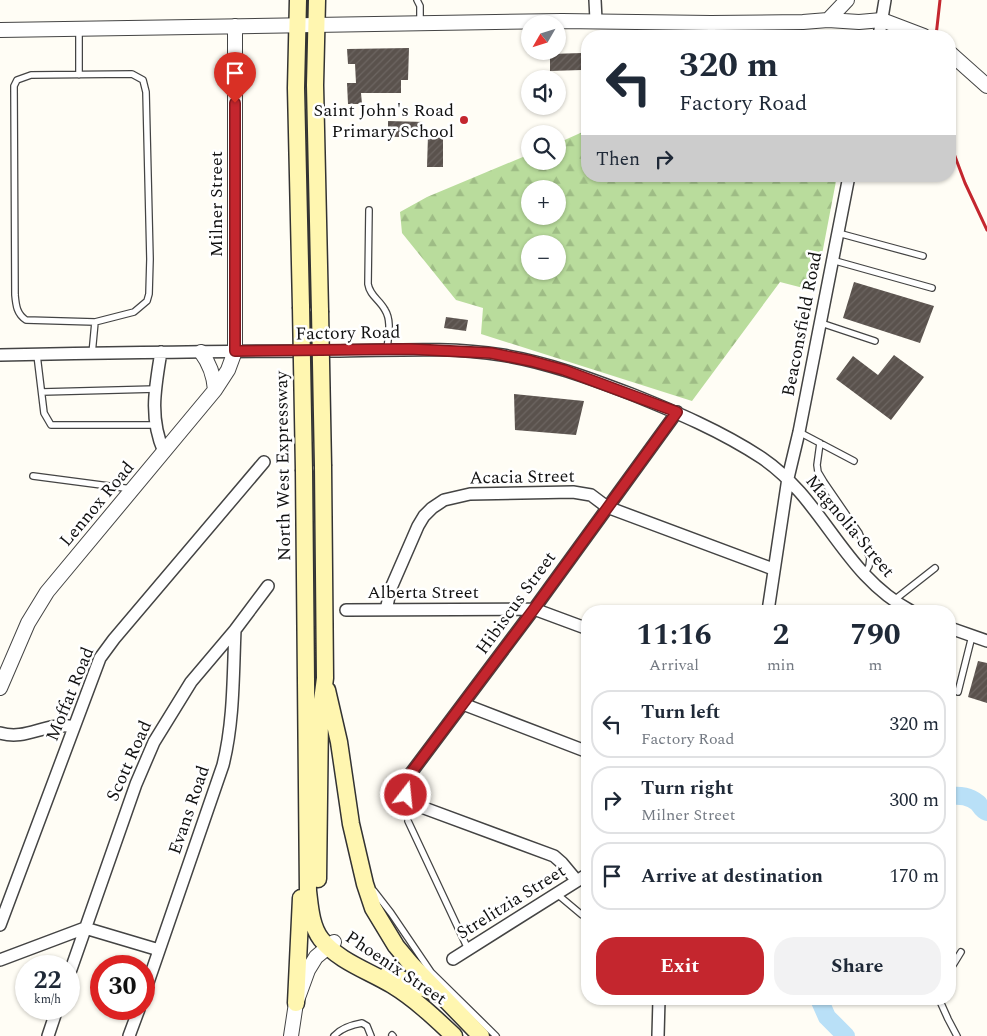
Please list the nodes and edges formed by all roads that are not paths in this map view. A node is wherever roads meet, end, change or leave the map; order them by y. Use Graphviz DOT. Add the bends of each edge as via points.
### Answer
graph roads {
  1 [pos="298,0"];
  2 [pos="317,0"];
  3 [pos="417,0"];
  4 [pos="595,0"];
  5 [pos="848,0"];
  6 [pos="885,0"];
  7 [pos="596,20"];
  8 [pos="828,20"];
  9 [pos="882,20"];
  10 [pos="420,24"];
  11 [pos="235,26"];
  12 [pos="299,26"];
  13 [pos="317,26"];
  14 [pos="79,29"];
  15 [pos="0,30"];
  16 [pos="880,30"];
  17 [pos="909,30"];
  18 [pos="956,58"];
  19 [pos="79,75"];
  20 [pos="987,86"];
  21 [pos="848,182"];
  22 [pos="369,210"];
  23 [pos="838,233"];
  24 [pos="923,256"];
  25 [pos="832,260"];
  26 [pos="932,288"];
  27 [pos="95,322"];
  28 [pos="821,323"];
  29 [pos="875,341"];
  30 [pos="387,350"];
  31 [pos="235,351"];
  32 [pos="161,352"];
  33 [pos="201,352"];
  34 [pos="92,354"];
  35 [pos="37,355"];
  36 [pos="0,356"];
  37 [pos="156,389"];
  38 [pos="215,390"];
  39 [pos="42,392"];
  40 [pos="677,412"];
  41 [pos="155,425"];
  42 [pos="799,432"];
  43 [pos="820,443"];
  44 [pos="164,452"];
  45 [pos="854,461"];
  46 [pos="264,462"];
  47 [pos="33,476"];
  48 [pos="788,478"];
  49 [pos="134,490"];
  50 [pos="607,507"];
  51 [pos="935,568"];
  52 [pos="774,569"];
  53 [pos="863,575"];
  54 [pos="268,586"];
  55 [pos="893,601"];
  56 [pos="769,605"];
  57 [pos="900,605"];
  58 [pos="534,609"];
  59 [pos="346,610"];
  60 [pos="386,610"];
  61 [pos="581,626"];
  62 [pos="235,630"];
  63 [pos="956,630"];
  64 [pos="972,636"];
  65 [pos="987,641"];
  66 [pos="324,678"];
  67 [pos="0,688"];
  68 [pos="958,692"];
  69 [pos="463,704"];
  70 [pos="74,727"];
  71 [pos="0,733"];
  72 [pos="581,749"];
  73 [pos="307,796"];
  74 [pos="408,821"];
  75 [pos="307,872"];
  76 [pos="581,878"];
  77 [pos="577,881"];
  78 [pos="365,884"];
  79 [pos="557,894"];
  80 [pos="581,914"];
  81 [pos="0,925"];
  82 [pos="85,928"];
  83 [pos="331,944"];
  84 [pos="468,949"];
  85 [pos="159,950"];
  86 [pos="961,952"];
  87 [pos="76,955"];
  88 [pos="453,959"];
  89 [pos="0,960"];
  90 [pos="956,960"];
  91 [pos="155,962"];
  92 [pos="441,996"];
  93 [pos="296,1003"];
  94 [pos="659,1005"];
  95 [pos="942,1005"];
  96 [pos="53,1020"];
  97 [pos="135,1020"];
  98 [pos="48,1036"];
  99 [pos="129,1036"];
  100 [pos="291,1036"];
  101 [pos="334,1036"];
  102 [pos="371,1036"];
  103 [pos="454,1036"];
  104 [pos="481,1036"];
  105 [pos="496,1036"];
  106 [pos="658,1036"];
  107 [pos="958,1036"];
  1 -- 12 [label="main road, North West Expressway"];
  2 -- 13 [label="main road"];
  3 -- 10 [label="lane"];
  4 -- 7 [label="street"];
  5 -- 8 [label="street"];
  6 -- 9 [label="street"];
  7 -- 8 [label="street" via="720,23"];
  7 -- 10 [label="street"];
  8 -- 9 [label="street"];
  9 -- 16 [label="street"];
  9 -- 17 [label="street"];
  10 -- 13 [label="street"];
  11 -- 12 [label="street"];
  11 -- 14 [label="street"];
  11 -- 31 [label="street, Milner Street"];
  12 -- 13 [label="street"];
  12 -- 73 [label="main road, North West Expressway, bridge" via="296,88"];
  13 -- 66 [label="main road, bridge" via="315,85"];
  14 -- 15 [label="street"];
  14 -- 19 [label="lane"];
  18 -- 20 [label="street"];
  19 -- 27 [label="lane" via="132,74 143,80 146,92 149,294 147,301 134,312"];
  19 -- 27 [label="lane" via="31,75 17,80 14,86 15,296 16,309 26,320"];
  21 -- 23 [label="street, Beaconsfield Road"];
  22 -- 30 [label="lane" via="368,284 369,291 388,317"];
  23 -- 24 [label="lane"];
  23 -- 25 [label="street, Beaconsfield Road"];
  25 -- 26 [label="lane"];
  25 -- 28 [label="street, Beaconsfield Road"];
  27 -- 34 [label="lane"];
  28 -- 29 [label="lane"];
  28 -- 42 [label="street, Beaconsfield Road"];
  30 -- 31 [label="street, Factory Road"];
  30 -- 40 [label="street, Factory Road" via="478,352 531,361 606,384"];
  31 -- 33 [label="street, Factory Road"];
  31 -- 38 [label="street, Lennox Road"];
  32 -- 33 [label="street, Factory Road"];
  32 -- 34 [label="street, Factory Road"];
  32 -- 37 [label="street"];
  33 -- 38 [label="street" via="211,368"];
  34 -- 35 [label="street, Factory Road"];
  35 -- 36 [label="street, Factory Road"];
  35 -- 39 [label="lane"];
  37 -- 39 [label="lane"];
  37 -- 41 [label="street"];
  38 -- 44 [label="street, Lennox Road"];
  39 -- 41 [label="lane" via="44,413 51,425"];
  40 -- 48 [label="street, Factory Road" via="756,455"];
  40 -- 50 [label="street, Hibiscus Street"];
  41 -- 44 [label="street"];
  42 -- 43 [label="lane"];
  42 -- 48 [label="street, Beaconsfield Road"];
  43 -- 45 [label="lane"];
  43 -- 53 [label="lane" via="818,472 858,533 870,558"];
  44 -- 49 [label="street, Lennox Road"];
  46 -- 70 [label="street, Moffat Road" via="105,650"];
  47 -- 49 [label="lane"];
  48 -- 52 [label="street, Beaconsfield Road"];
  48 -- 53 [label="street, Magnolia Street"];
  49 -- 67 [label="street, Lennox Road" via="47,592 28,623"];
  50 -- 52 [label="street, Acacia Street"];
  50 -- 58 [label="street, Hibiscus Street"];
  50 -- 60 [label="street, Acacia Street" via="591,495 572,492 470,494 444,500 424,516 418,526 391,588"];
  51 -- 55 [label="lane"];
  52 -- 56 [label="street, Beaconsfield Road"];
  53 -- 55 [label="street, Magnolia Street"];
  54 -- 62 [label="street, Scott Road"];
  55 -- 57 [label="street, Magnolia Street"];
  58 -- 60 [label="street, Alberta Street"];
  58 -- 61 [label="street, Alberta Street"];
  58 -- 69 [label="street, Hibiscus Street"];
  59 -- 60 [label="street, Alberta Street"];
  62 -- 82 [label="street, Scott Road" via="190,682 154,742"];
  62 -- 85 [label="street, Evans Road" via="228,749"];
  63 -- 64 [label="street"];
  64 -- 65 [label="street"];
  64 -- 68 [label="lane"];
  66 -- 78 [label="main road, Phoenix Street"];
  66 -- 83 [label="main road" via="320,716 318,896 321,920"];
  69 -- 72 [label="street"];
  69 -- 77 [label="street, Hibiscus Street" via="406,781 404,788 410,801 426,810 554,856"];
  70 -- 71 [label="street" via="56,725 17,736"];
  70 -- 81 [label="street, Moffat Road"];
  73 -- 75 [label="main road, North West Expressway"];
  73 -- 93 [label="main road"];
  74 -- 84 [label="lane"];
  75 -- 83 [label="main road, Phoenix Street" via="311,915 320,938"];
  76 -- 77 [label="street, Strelitzia Street"];
  77 -- 79 [label="street, Strelitzia Street"];
  78 -- 92 [label="main road, Phoenix Street" via="373,908 396,946"];
  78 -- 105 [label="lane" via="382,901 431,972"];
  79 -- 80 [label="lane"];
  79 -- 84 [label="street, Strelitzia Street"];
  82 -- 85 [label="street"];
  82 -- 87 [label="street, Scott Road"];
  82 -- 89 [label="street"];
  83 -- 92 [label="main road" via="398,979"];
  83 -- 93 [label="street" via="312,963"];
  83 -- 103 [label="main road, Phoenix Street" via="343,958 415,1001"];
  84 -- 88 [label="street, Strelitzia Street"];
  85 -- 91 [label="street, Evans Road"];
  86 -- 90 [label="lane"];
  92 -- 104 [label="main road, Phoenix Street"];
  93 -- 100 [label="street"];
  94 -- 106 [label="street"];
  95 -- 107 [label="lane"];
  96 -- 98 [label="street"];
  97 -- 99 [label="street"];
  101 -- 102 [label="lane" via="339,1030 362,1023"];
}
